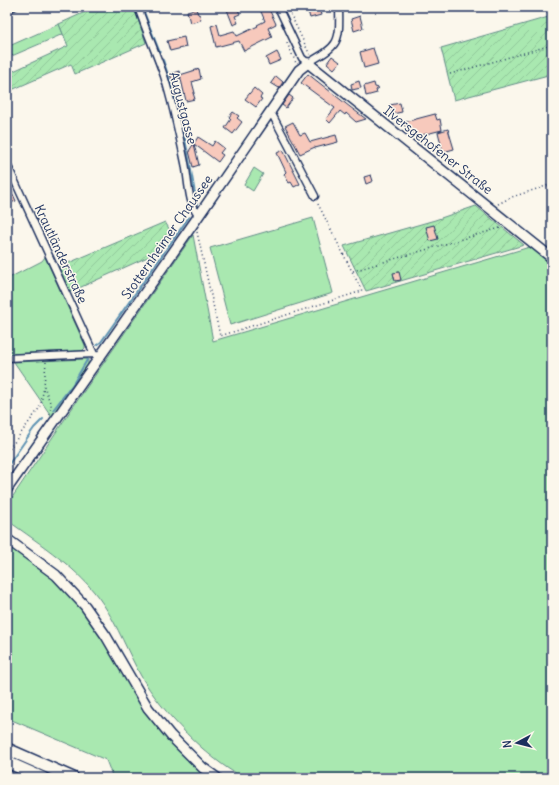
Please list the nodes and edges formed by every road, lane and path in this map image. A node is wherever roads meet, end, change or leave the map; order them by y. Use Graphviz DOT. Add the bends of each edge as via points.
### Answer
graph roads {
  1 [pos="16,7"];
  2 [pos="138,7"];
  3 [pos="278,7"];
  4 [pos="287,7"];
  5 [pos="339,7"];
  6 [pos="10,10"];
  7 [pos="552,45"];
  8 [pos="310,62"];
  9 [pos="450,74"];
  10 [pos="269,114"];
  11 [pos="7,164"];
  12 [pos="14,180"];
  13 [pos="7,184"];
  14 [pos="552,184"];
  15 [pos="314,196"];
  16 [pos="492,210"];
  17 [pos="199,216"];
  18 [pos="193,224"];
  19 [pos="503,227"];
  20 [pos="552,258"];
  21 [pos="353,271"];
  22 [pos="46,356"];
  23 [pos="97,356"];
  24 [pos="7,358"];
  25 [pos="44,386"];
  26 [pos="49,419"];
  27 [pos="7,452"];
  28 [pos="7,490"];
  29 [pos="7,539"];
  30 [pos="7,749"];
  31 [pos="7,762"];
  32 [pos="43,778"];
  33 [pos="73,778"];
  34 [pos="217,778"];
  1 -- 6 [label="lane"];
  2 -- 17 [label="street, Augustgasse" via="174,110 192,206"];
  3 -- 8 [label="street" via="302,58"];
  4 -- 8 [label="path"];
  5 -- 8 [label="street" via="338,40 330,50"];
  7 -- 9 [label="path"];
  8 -- 10 [label="street, Stotternheimer Chaussee" via="299,70"];
  8 -- 16 [label="street, Ilversgehofener Straße"];
  10 -- 15 [label="street"];
  10 -- 17 [label="street, Stotternheimer Chaussee"];
  11 -- 12 [label="street, Krautländerstraße"];
  12 -- 13 [label="street"];
  12 -- 23 [label="street, Krautländerstraße"];
  14 -- 16 [label="path" via="512,197"];
  15 -- 21 [label="path"];
  16 -- 20 [label="street, Ilversgehofener Straße"];
  17 -- 18 [label="street, Stotternheimer Chaussee"];
  18 -- 21 [label="path" via="205,265 220,336 362,291"];
  18 -- 23 [label="street, Stotternheimer Chaussee"];
  19 -- 21 [label="path"];
  22 -- 23 [label="street"];
  22 -- 24 [label="street"];
  22 -- 25 [label="path"];
  23 -- 28 [label="street, Stotternheimer Chaussee" via="87,376"];
  25 -- 26 [label="path" via="51,405"];
  25 -- 27 [label="path" via="38,410"];
  29 -- 34 [label="street" via="56,575 85,606 106,636 148,708 171,736 203,768"];
  30 -- 33 [label="highway"];
  31 -- 32 [label="highway"];
}
